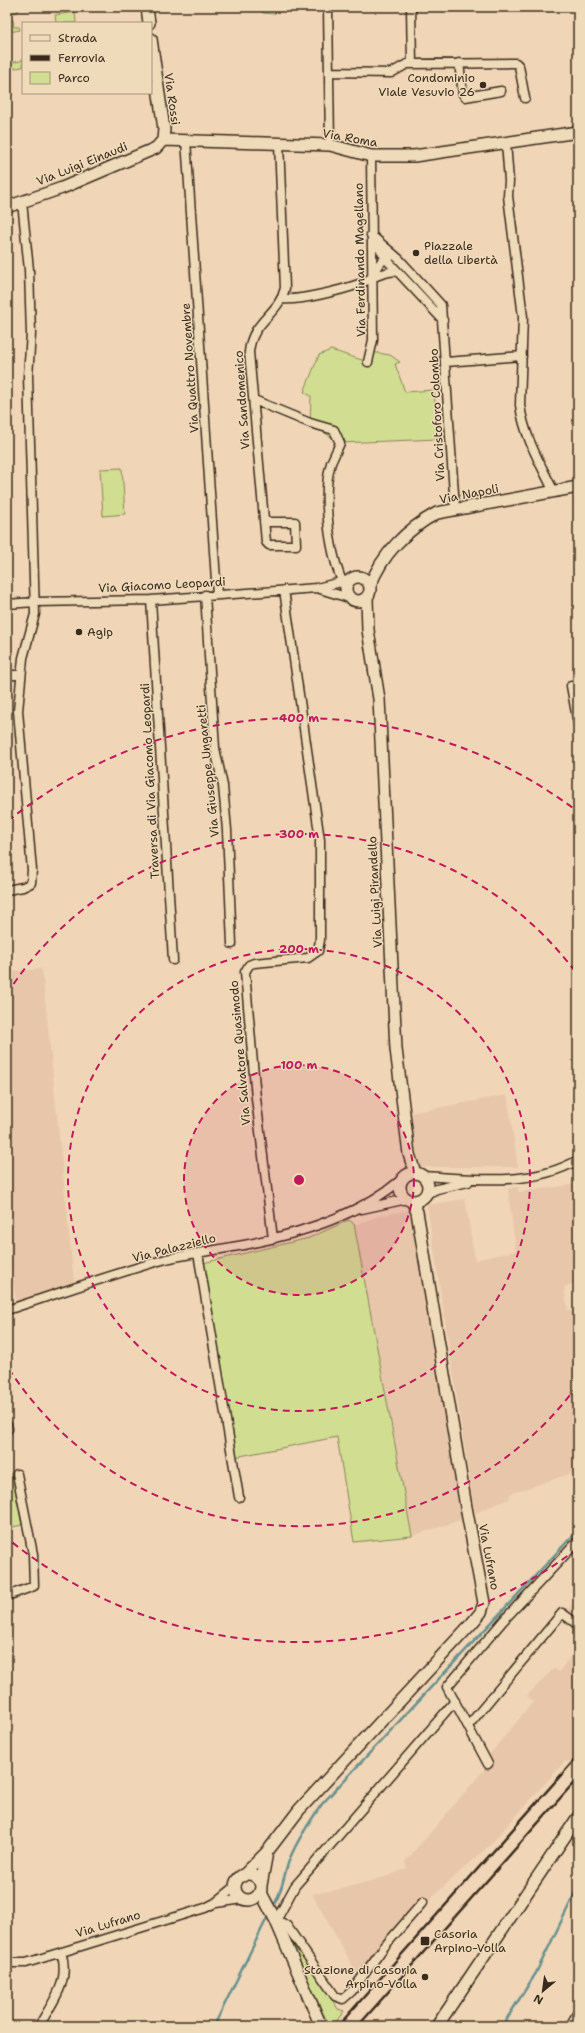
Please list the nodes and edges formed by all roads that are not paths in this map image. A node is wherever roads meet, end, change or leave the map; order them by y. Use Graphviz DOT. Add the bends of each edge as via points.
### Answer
graph roads {
  1 [pos="147,7"];
  2 [pos="328,7"];
  3 [pos="411,7"];
  4 [pos="149,22"];
  5 [pos="152,45"];
  6 [pos="412,64"];
  7 [pos="459,64"];
  8 [pos="329,72"];
  9 [pos="501,90"];
  10 [pos="525,98"];
  11 [pos="578,132"];
  12 [pos="163,140"];
  13 [pos="186,140"];
  14 [pos="506,142"];
  15 [pos="279,143"];
  16 [pos="330,146"];
  17 [pos="371,156"];
  18 [pos="22,202"];
  19 [pos="7,207"];
  20 [pos="371,235"];
  21 [pos="386,259"];
  22 [pos="399,259"];
  23 [pos="397,271"];
  24 [pos="371,277"];
  25 [pos="282,299"];
  26 [pos="443,320"];
  27 [pos="522,356"];
  28 [pos="368,362"];
  29 [pos="446,362"];
  30 [pos="254,400"];
  31 [pos="578,487"];
  32 [pos="554,492"];
  33 [pos="455,508"];
  34 [pos="264,522"];
  35 [pos="382,560"];
  36 [pos="350,586"];
  37 [pos="370,586"];
  38 [pos="317,588"];
  39 [pos="284,590"];
  40 [pos="205,595"];
  41 [pos="217,595"];
  42 [pos="367,598"];
  43 [pos="151,600"];
  44 [pos="36,602"];
  45 [pos="7,604"];
  46 [pos="368,630"];
  47 [pos="7,675"];
  48 [pos="20,675"];
  49 [pos="571,686"];
  50 [pos="578,724"];
  51 [pos="7,890"];
  52 [pos="232,944"];
  53 [pos="173,960"];
  54 [pos="578,1160"];
  55 [pos="412,1176"];
  56 [pos="480,1179"];
  57 [pos="425,1196"];
  58 [pos="409,1200"];
  59 [pos="348,1212"];
  60 [pos="417,1212"];
  61 [pos="273,1239"];
  62 [pos="198,1253"];
  63 [pos="7,1310"];
  64 [pos="7,1425"];
  65 [pos="8,1429"];
  66 [pos="17,1474"];
  67 [pos="239,1497"];
  68 [pos="578,1541"];
  69 [pos="7,1596"];
  70 [pos="578,1625"];
  71 [pos="455,1701"];
  72 [pos="468,1726"];
  73 [pos="488,1764"];
  74 [pos="578,1817"];
  75 [pos="267,1852"];
  76 [pos="243,1876"];
  77 [pos="236,1886"];
  78 [pos="261,1888"];
  79 [pos="248,1900"];
  80 [pos="423,1902"];
  81 [pos="215,1903"];
  82 [pos="268,1908"];
  83 [pos="276,1921"];
  84 [pos="61,1952"];
  85 [pos="7,1963"];
  86 [pos="578,2012"];
  87 [pos="39,2026"];
  88 [pos="321,2026"];
  89 [pos="437,2026"];
  90 [pos="570,2026"];
  1 -- 4 [label="street"];
  2 -- 8 [label="street"];
  3 -- 6 [label="street"];
  5 -- 12 [label="street, Via Rossi" via="164,129"];
  6 -- 7 [label="street"];
  6 -- 8 [label="street" via="404,65 391,73"];
  7 -- 9 [label="street" via="465,97"];
  7 -- 10 [label="street" via="517,64"];
  8 -- 16 [label="street"];
  11 -- 14 [label="street, Via Roma"];
  12 -- 13 [label="street, Via Roma"];
  12 -- 18 [label="street, Via Luigi Einaudi" via="156,148"];
  13 -- 15 [label="street, Via Roma"];
  13 -- 41 [label="street, Via Quattro Novembre"];
  14 -- 17 [label="street, Via Roma" via="425,156"];
  14 -- 27 [label="street" via="508,196 520,292"];
  15 -- 16 [label="street, Via Roma"];
  15 -- 25 [label="street" via="285,282"];
  16 -- 17 [label="street, Via Roma"];
  17 -- 20 [label="street, Via Ferdinando Magellano"];
  18 -- 19 [label="street, Via Luigi Einaudi"];
  18 -- 44 [label="street" via="29,270 28,376"];
  20 -- 21 [label="street"];
  20 -- 22 [label="street, Via Cristoforo Colombo"];
  20 -- 24 [label="street, Via Ferdinando Magellano"];
  21 -- 22 [label="street"];
  21 -- 23 [label="street"];
  21 -- 24 [label="street"];
  22 -- 26 [label="street, Via Cristoforo Colombo" via="440,303"];
  23 -- 24 [label="street"];
  23 -- 26 [label="street"];
  24 -- 25 [label="street" via="353,286 296,299"];
  24 -- 28 [label="street, Via Ferdinando Magellano" via="373,340"];
  25 -- 30 [label="street, Via Sandomenico" via="255,330 250,341"];
  26 -- 29 [label="street, Via Cristoforo Colombo"];
  27 -- 29 [label="street"];
  27 -- 32 [label="street" via="522,423"];
  29 -- 33 [label="street, Via Cristoforo Colombo"];
  30 -- 34 [label="street, Via Sandomenico"];
  30 -- 36 [label="street" via="334,430 340,443 331,464 327,500 333,558 338,571 347,577"];
  31 -- 32 [label="street, Via Napoli"];
  32 -- 33 [label="street, Via Napoli"];
  33 -- 35 [label="street, Via Napoli" via="437,513 418,524"];
  34 -- 34 [label="street, Via Sandomenico" via="295,522 296,545 266,544"];
  35 -- 36 [label="street, Via Napoli"];
  35 -- 37 [label="street, Via Napoli"];
  36 -- 37 [label="street" via="365,579"];
  36 -- 38 [label="street, Via Giacomo Leopardi"];
  36 -- 38 [label="street, Via Giacomo Leopardi"];
  36 -- 42 [label="street" via="360,602"];
  36 -- 46 [label="street, Via Luigi Pirandello"];
  37 -- 42 [label="street, Via Napoli"];
  38 -- 39 [label="street, Via Giacomo Leopardi"];
  39 -- 41 [label="street, Via Giacomo Leopardi"];
  39 -- 61 [label="street, Via Salvatore Quasimodo" via="320,840 320,940 318,951 308,958 254,963 248,965 245,972 256,1098"];
  40 -- 41 [label="street, Via Giacomo Leopardi"];
  40 -- 43 [label="street, Via Giacomo Leopardi"];
  40 -- 52 [label="street, Via Giuseppe Ungaretti" via="215,748 223,786 227,830"];
  42 -- 46 [label="street, Via Luigi Pirandello"];
  43 -- 44 [label="street, Via Giacomo Leopardi"];
  43 -- 53 [label="street, Traversa di Via Giacomo Leopardi"];
  44 -- 45 [label="street, Via Giacomo Leopardi"];
  44 -- 48 [label="street" via="36,614"];
  46 -- 55 [label="street, Via Luigi Pirandello" via="379,699 396,1049"];
  47 -- 48 [label="street"];
  48 -- 51 [label="street" via="18,711 32,870 31,883"];
  49 -- 50 [label="street"];
  54 -- 56 [label="street" via="561,1169 533,1177"];
  55 -- 56 [label="street"];
  55 -- 57 [label="street" via="428,1183"];
  55 -- 58 [label="street, Via Lufrano" via="400,1188"];
  55 -- 59 [label="street, Via Palazziello"];
  56 -- 57 [label="street" via="437,1189"];
  57 -- 58 [label="street"];
  57 -- 60 [label="street"];
  58 -- 59 [label="street, Via Palazziello"];
  58 -- 60 [label="street, Via Lufrano"];
  59 -- 61 [label="street, Via Palazziello"];
  60 -- 75 [label="street, Via Lufrano" via="484,1603 481,1612 472,1623 299,1810"];
  61 -- 62 [label="street, Via Palazziello"];
  62 -- 63 [label="street, Via Palazziello" via="165,1260"];
  62 -- 67 [label="street"];
  64 -- 65 [label="street"];
  66 -- 69 [label="street" via="33,1554 34,1586"];
  68 -- 71 [label="street" via="503,1621 448,1688"];
  70 -- 72 [label="street" via="562,1613"];
  71 -- 72 [label="street"];
  71 -- 83 [label="street" via="295,1886"];
  72 -- 73 [label="street"];
  74 -- 89 [label="street"];
  75 -- 76 [label="street, Via Lufrano"];
  75 -- 78 [label="street, Via Lufrano"];
  76 -- 77 [label="street, Via Lufrano"];
  76 -- 78 [label="street" via="254,1876"];
  77 -- 79 [label="street" via="237,1894"];
  77 -- 81 [label="street, Via Lufrano"];
  78 -- 79 [label="street"];
  78 -- 82 [label="street"];
  79 -- 81 [label="street, Via Lufrano"];
  79 -- 82 [label="street"];
  80 -- 83 [label="street" via="384,1947 352,1992 343,1999 335,1996 287,1926"];
  81 -- 84 [label="street, Via Lufrano"];
  82 -- 83 [label="street"];
  83 -- 88 [label="street"];
  84 -- 85 [label="street, Via Lufrano" via="26,1963"];
  84 -- 87 [label="street" via="65,1972 58,1994"];
  86 -- 90 [label="street"];
}
